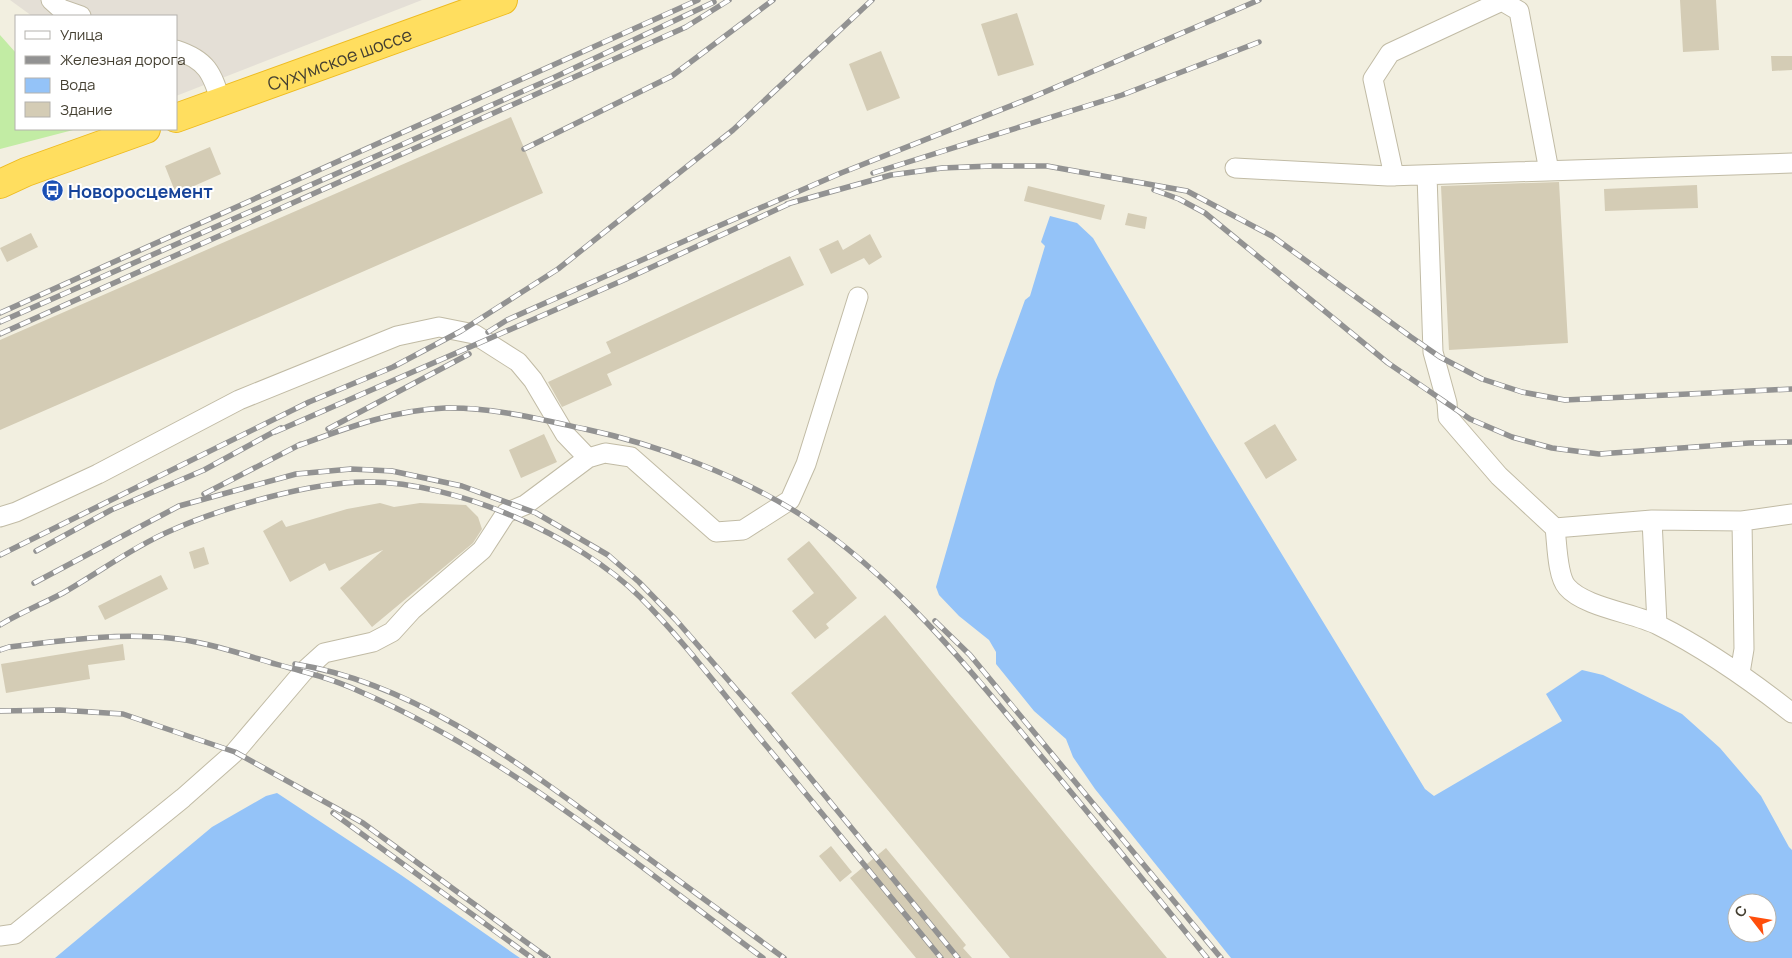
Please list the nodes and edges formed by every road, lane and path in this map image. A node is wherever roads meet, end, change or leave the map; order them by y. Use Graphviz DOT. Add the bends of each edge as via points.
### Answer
graph roads {
  1 [pos="51,0"];
  2 [pos="503,0"];
  3 [pos="78,15"];
  4 [pos="178,51"];
  5 [pos="221,102"];
  6 [pos="178,117"];
  7 [pos="143,130"];
  8 [pos="1792,163"];
  9 [pos="1235,168"];
  10 [pos="1549,171"];
  11 [pos="1427,175"];
  12 [pos="1394,176"];
  13 [pos="0,184"];
  14 [pos="858,297"];
  15 [pos="588,458"];
  16 [pos="1792,514"];
  17 [pos="0,517"];
  18 [pos="1652,520"];
  19 [pos="1742,521"];
  20 [pos="1555,528"];
  21 [pos="1657,624"];
  22 [pos="1740,673"];
  23 [pos="1792,713"];
  24 [pos="0,936"];
  1 -- 3 [label="street" via="61,10"];
  2 -- 5 [label="highway, Сухумское шоссе"];
  4 -- 5 [label="street" via="192,55 212,74"];
  5 -- 6 [label="highway, Сухумское шоссе"];
  7 -- 13 [label="highway"];
  8 -- 10 [label="street"];
  9 -- 12 [label="street"];
  10 -- 11 [label="street"];
  10 -- 12 [label="street" via="1519,11 1502,2 1390,53 1373,78"];
  11 -- 12 [label="street"];
  11 -- 20 [label="street" via="1433,352 1448,418 1499,476"];
  14 -- 15 [label="street" via="806,464 790,500 743,530 716,532 631,457 604,453"];
  15 -- 17 [label="street" via="565,434 533,380 518,362 474,334 439,326 397,336 239,400 98,474"];
  15 -- 24 [label="street" via="525,505 506,514 482,550 412,610 392,632 373,642 324,653 303,672 235,752 15,934"];
  16 -- 19 [label="street"];
  18 -- 19 [label="street"];
  18 -- 20 [label="street"];
  18 -- 21 [label="street"];
  19 -- 22 [label="street" via="1744,649"];
  20 -- 21 [label="street" via="1566,586 1581,598"];
  21 -- 22 [label="street"];
  22 -- 23 [label="street"];
}
